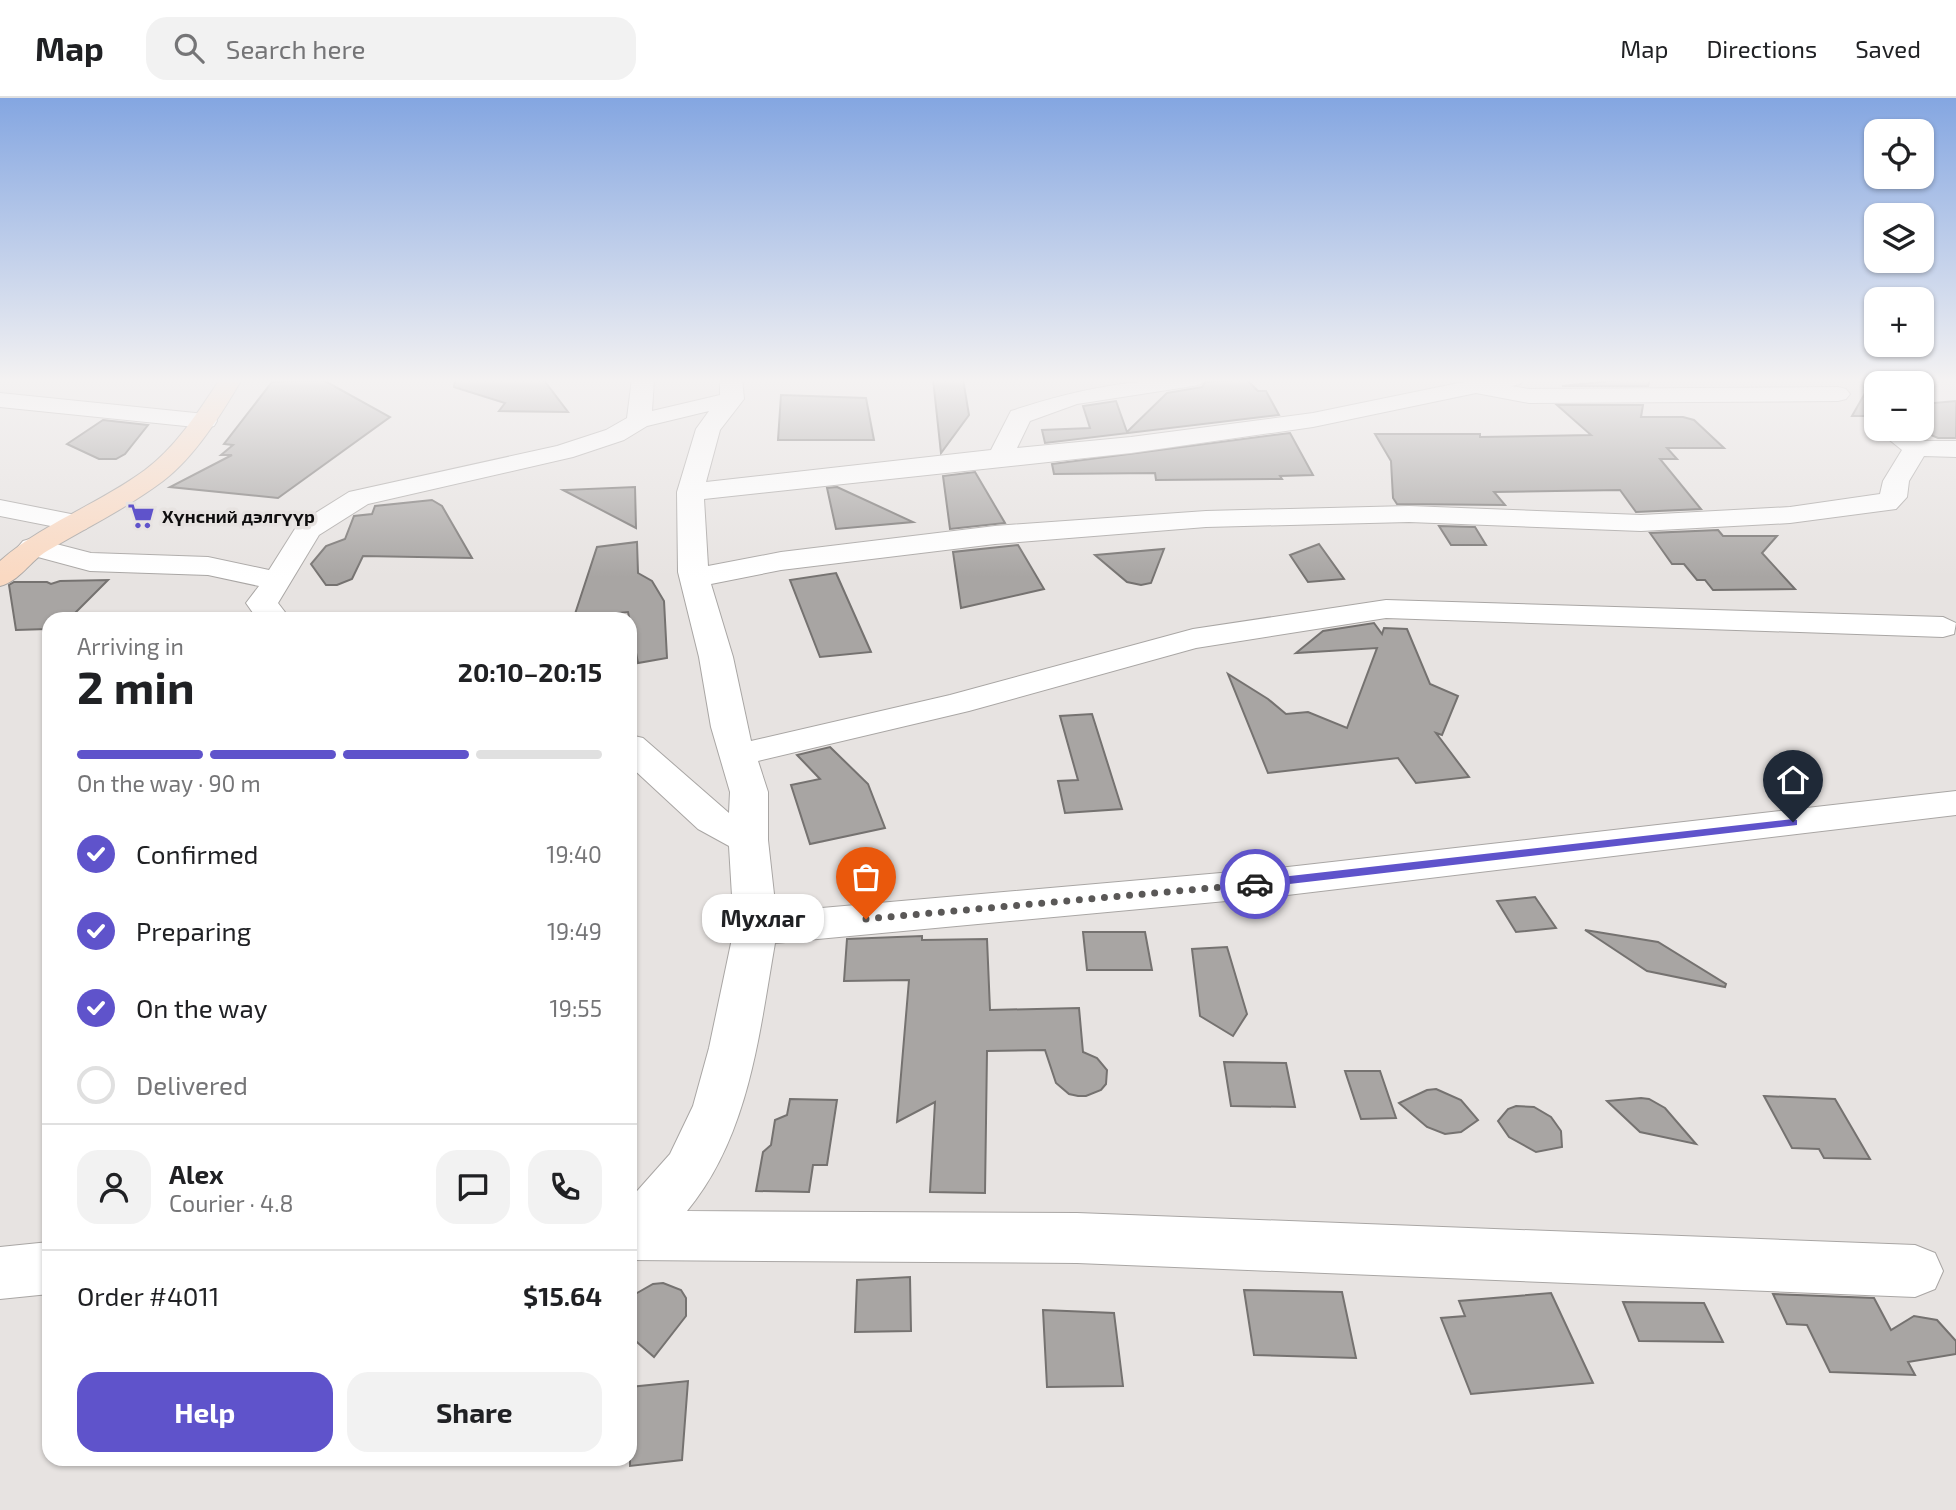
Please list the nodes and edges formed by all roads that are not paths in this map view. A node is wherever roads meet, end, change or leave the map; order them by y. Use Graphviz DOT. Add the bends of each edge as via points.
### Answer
graph roads {
  1 [pos="183,445"];
  2 [pos="585,445"];
  3 [pos="703,445"];
  4 [pos="1006,445"];
  5 [pos="1132,445"];
  6 [pos="1912,445"];
  7 [pos="1916,448"];
  8 [pos="1956,449"];
  9 [pos="1000,457"];
  10 [pos="690,492"];
  11 [pos="0,508"];
  12 [pos="76,523"];
  13 [pos="33,547"];
  14 [pos="0,577"];
  15 [pos="695,578"];
  16 [pos="278,581"];
  17 [pos="269,612"];
  18 [pos="1943,627"];
  19 [pos="637,752"];
  20 [pos="738,755"];
  21 [pos="1956,803"];
  22 [pos="748,840"];
  23 [pos="756,929"];
  24 [pos="637,1229"];
  25 [pos="637,1235"];
  26 [pos="42,1269"];
  27 [pos="1914,1271"];
  28 [pos="0,1273"];
  1 -- 12 [label="main road" via="156,474"];
  2 -- 16 [label="street" via="359,498 308,530"];
  3 -- 10 [label="street"];
  4 -- 9 [label="street"];
  5 -- 9 [label="street"];
  6 -- 7 [label="street"];
  7 -- 8 [label="street"];
  7 -- 15 [label="street" via="1886,503 1790,515 1641,523 1409,514 1206,519 995,535 782,561"];
  9 -- 10 [label="street"];
  10 -- 15 [label="street"];
  11 -- 12 [label="street"];
  12 -- 13 [label="main road"];
  13 -- 14 [label="main road"];
  13 -- 16 [label="street" via="90,562 208,566"];
  15 -- 20 [label="street"];
  16 -- 17 [label="street" via="262,603"];
  18 -- 20 [label="street" via="1387,609 1193,639 957,704"];
  19 -- 22 [label="street" via="712,820"];
  20 -- 22 [label="street" via="749,792"];
  21 -- 23 [label="street" via="1279,882"];
  22 -- 23 [label="street"];
  23 -- 24 [label="street" via="718,1106 689,1170"];
  25 -- 27 [label="street" via="1077,1238"];
  26 -- 28 [label="street"];
}
